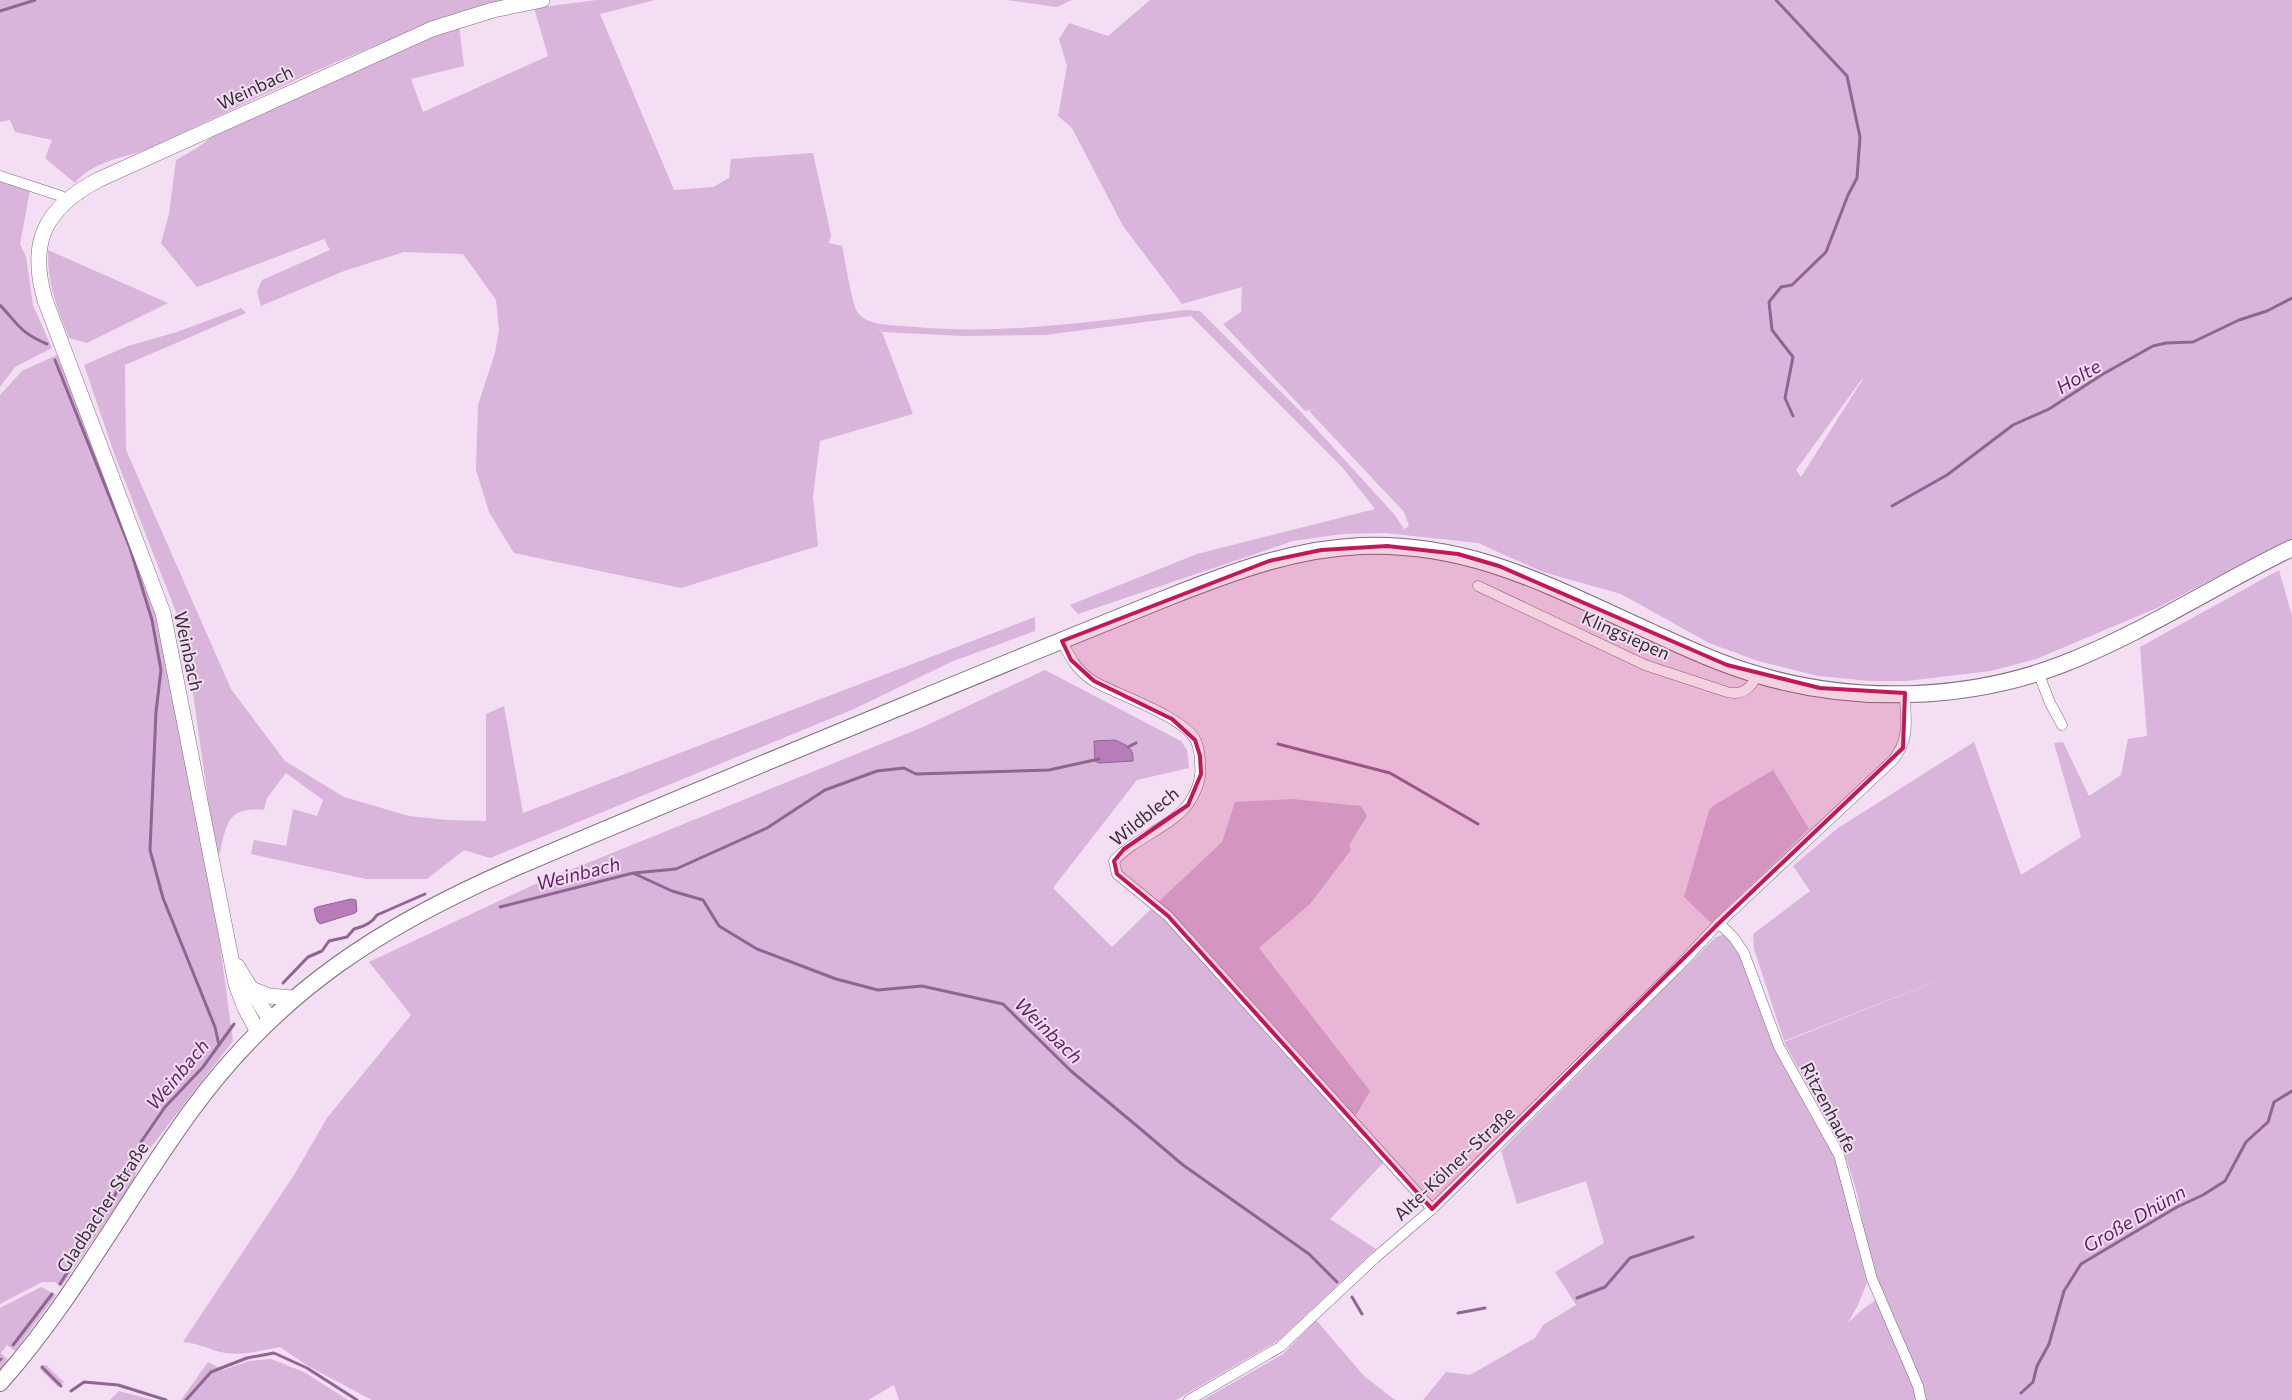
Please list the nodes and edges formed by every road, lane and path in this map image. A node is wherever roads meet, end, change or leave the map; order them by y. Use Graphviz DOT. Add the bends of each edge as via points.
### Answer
graph roads {
  1 [pos="542,0"];
  2 [pos="0,176"];
  3 [pos="66,201"];
  4 [pos="2292,548"];
  5 [pos="1478,586"];
  6 [pos="1062,641"];
  7 [pos="2038,672"];
  8 [pos="1757,675"];
  9 [pos="1905,693"];
  10 [pos="2062,726"];
  11 [pos="1719,922"];
  12 [pos="234,960"];
  13 [pos="250,988"];
  14 [pos="294,998"];
  15 [pos="270,1020"];
  16 [pos="258,1032"];
  17 [pos="1432,1209"];
  18 [pos="0,1382"];
  19 [pos="1189,1400"];
  20 [pos="1921,1400"];
  1 -- 3 [label="main road, Weinbach" via="464,18 403,41 98,180"];
  2 -- 3 [label="street" via="61,196"];
  3 -- 12 [label="main road, Weinbach" via="45,228 40,241 38,261 42,292 163,614 212,868"];
  4 -- 7 [label="main road, Gladbacher Straße" via="2123,636"];
  5 -- 8 [label="street, Klingsiepen" via="1645,665 1727,692 1738,694 1746,690"];
  6 -- 8 [label="main road, Gladbacher Straße" via="1240,569 1321,550 1387,546 1458,554 1499,566 1555,587 1697,653"];
  6 -- 14 [label="main road, Gladbacher Straße" via="471,887 370,941"];
  6 -- 17 [label="street, Wildblech" via="1071,660 1094,681 1172,719 1195,740 1200,756 1201,774 1188,805 1124,849 1114,861 1117,874 1168,916"];
  7 -- 9 [label="main road, Gladbacher Straße" via="1994,684"];
  7 -- 10 [label="street"];
  8 -- 9 [label="main road, Gladbacher Straße" via="1820,688"];
  9 -- 11 [label="street" via="1903,748"];
  11 -- 17 [label="street, Alte-Kölner-Straße" via="1676,969"];
  11 -- 20 [label="street, Ritzenhaufe" via="1744,953 1779,1047 1840,1155 1872,1279"];
  12 -- 13 [label="main road, Weinbach"];
  12 -- 16 [label="main road, Weinbach" via="241,999"];
  13 -- 14 [label="main road" via="269,996"];
  13 -- 15 [label="main road, Weinbach"];
  14 -- 15 [label="main road, Gladbacher Straße"];
  15 -- 16 [label="main road, Gladbacher Straße"];
  16 -- 18 [label="main road, Gladbacher Straße" via="192,1109 66,1298"];
  17 -- 19 [label="street, Alte-Kölner-Straße" via="1280,1347"];
}
